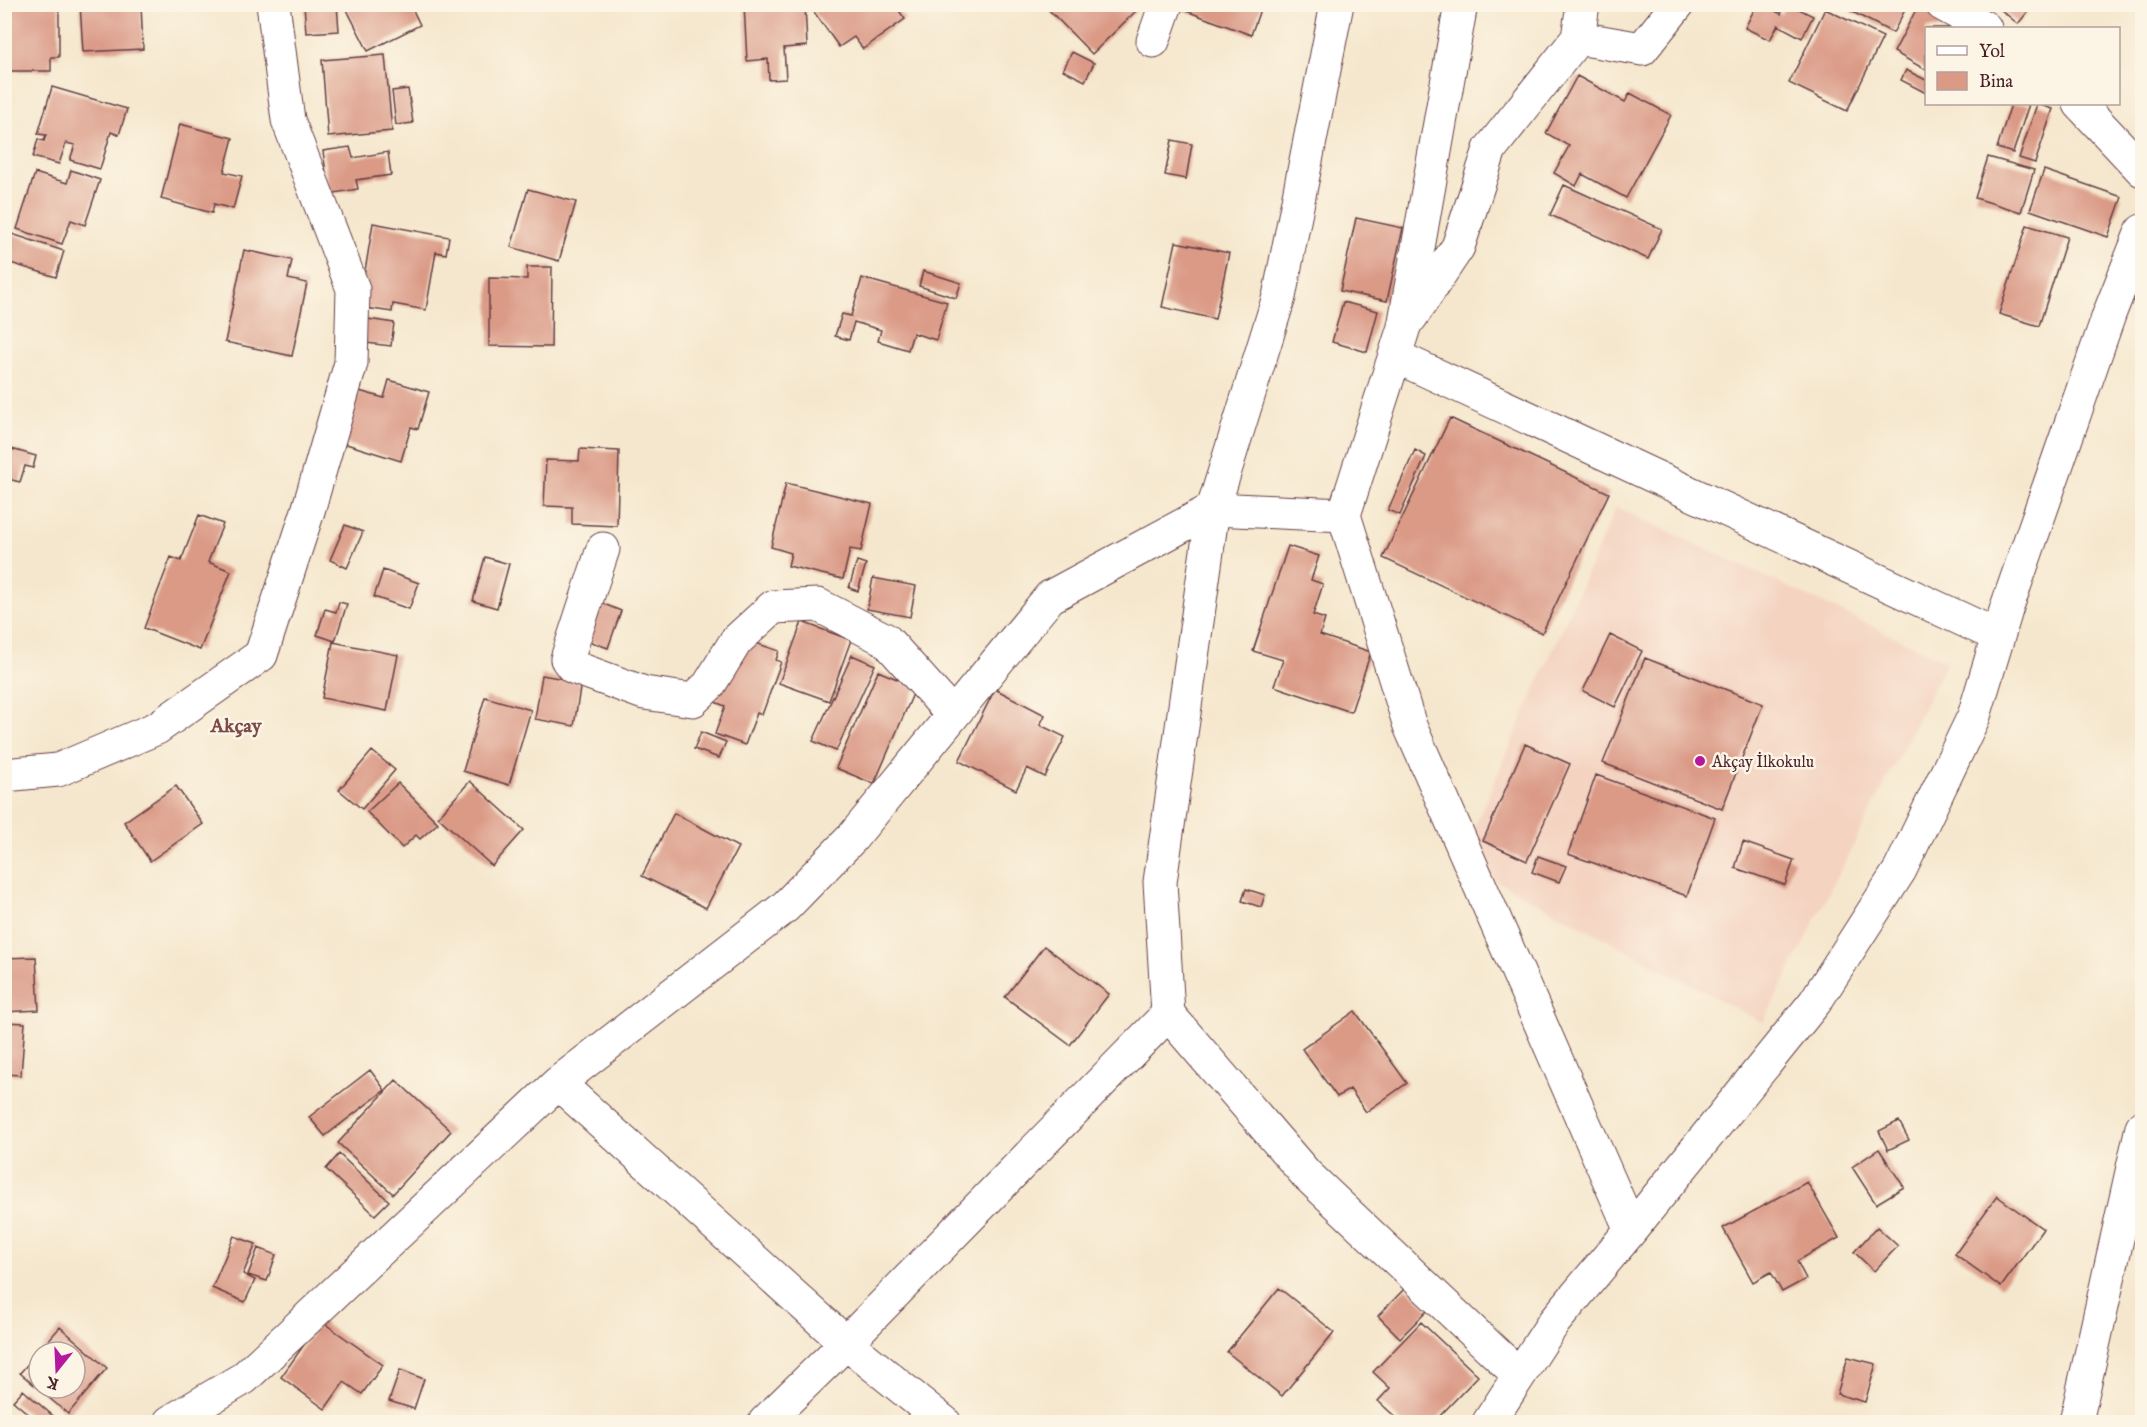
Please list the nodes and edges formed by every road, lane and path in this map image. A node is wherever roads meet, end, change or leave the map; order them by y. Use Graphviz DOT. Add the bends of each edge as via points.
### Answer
graph roads {
  1 [pos="273,4"];
  2 [pos="1166,4"];
  3 [pos="1336,4"];
  4 [pos="1461,4"];
  5 [pos="1584,4"];
  6 [pos="1678,4"];
  7 [pos="1942,4"];
  8 [pos="1983,27"];
  9 [pos="1578,38"];
  10 [pos="1153,41"];
  11 [pos="2081,105"];
  12 [pos="2142,170"];
  13 [pos="2142,231"];
  14 [pos="1400,342"];
  15 [pos="1213,509"];
  16 [pos="1344,515"];
  17 [pos="603,549"];
  18 [pos="1998,636"];
  19 [pos="953,715"];
  20 [pos="4,775"];
  21 [pos="1168,1014"];
  22 [pos="558,1083"];
  23 [pos="2142,1127"];
  24 [pos="1631,1230"];
  25 [pos="846,1343"];
  26 [pos="1519,1375"];
  27 [pos="170,1422"];
  28 [pos="765,1422"];
  29 [pos="944,1422"];
  30 [pos="1489,1422"];
  31 [pos="2076,1422"];
  1 -- 20 [label="main road" via="288,120 353,289 351,363 261,655 157,728 58,770"];
  2 -- 10 [label="main road"];
  3 -- 15 [label="main road" via="1279,297"];
  4 -- 14 [label="main road"];
  5 -- 9 [label="main road"];
  6 -- 9 [label="main road" via="1642,49"];
  7 -- 8 [label="main road"];
  9 -- 14 [label="main road" via="1490,149 1458,247"];
  11 -- 12 [label="main road"];
  13 -- 18 [label="main road" via="2110,312"];
  14 -- 16 [label="main road"];
  14 -- 18 [label="main road"];
  15 -- 16 [label="main road"];
  15 -- 19 [label="main road" via="1050,597"];
  15 -- 21 [label="main road" via="1160,882"];
  16 -- 24 [label="main road" via="1410,726"];
  17 -- 19 [label="main road" via="567,658 573,667 644,693 693,700 709,685 736,641 773,607 818,605 886,640"];
  18 -- 24 [label="main road" via="1974,716 1900,870 1815,1002"];
  19 -- 22 [label="main road" via="852,838 785,907"];
  21 -- 25 [label="main road"];
  21 -- 26 [label="main road" via="1306,1174"];
  22 -- 25 [label="main road"];
  22 -- 27 [label="main road" via="244,1377"];
  23 -- 31 [label="main road"];
  24 -- 26 [label="main road" via="1554,1322"];
  25 -- 28 [label="main road"];
  25 -- 29 [label="main road"];
  26 -- 30 [label="main road"];
}
